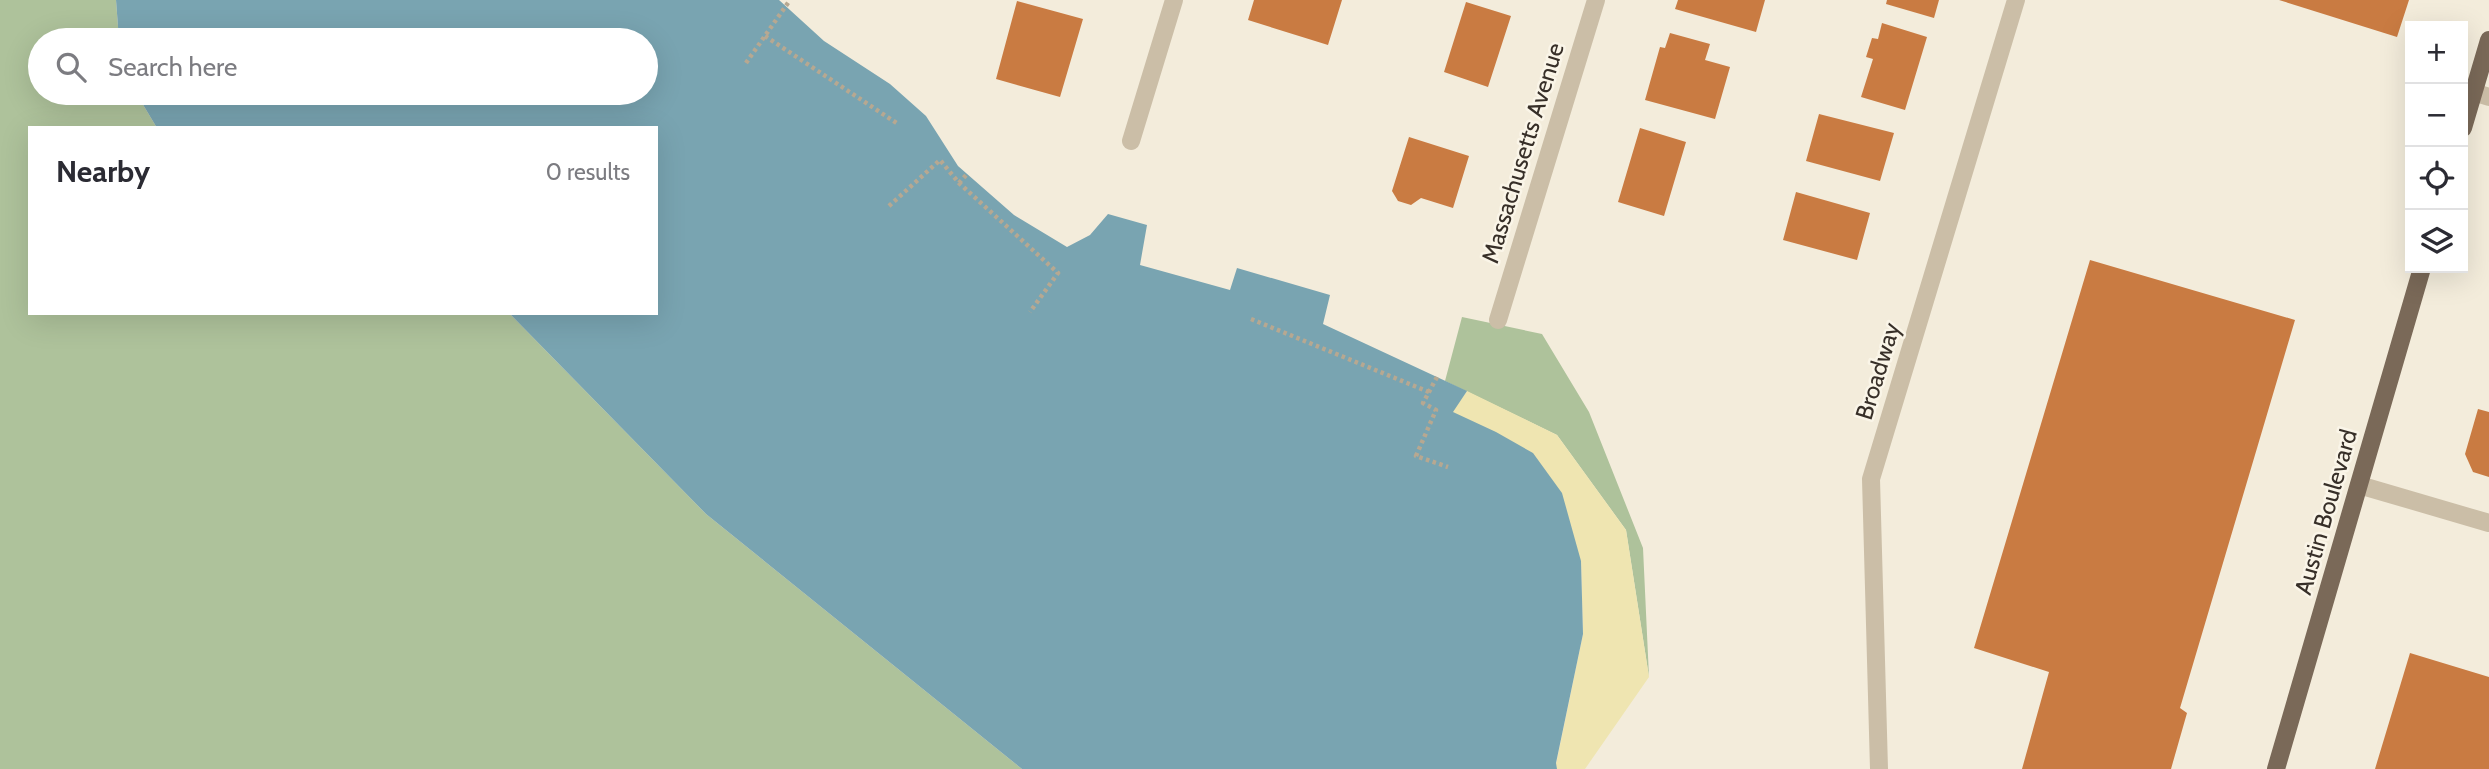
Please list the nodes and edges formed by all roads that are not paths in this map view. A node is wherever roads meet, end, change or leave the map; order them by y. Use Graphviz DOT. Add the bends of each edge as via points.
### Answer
graph roads {
  1 [pos="1174,0"];
  2 [pos="1596,0"];
  3 [pos="2016,0"];
  4 [pos="2489,40"];
  5 [pos="2481,94"];
  6 [pos="2468,119"];
  7 [pos="1131,141"];
  8 [pos="2421,273"];
  9 [pos="1498,320"];
  10 [pos="2359,485"];
  11 [pos="2489,523"];
  12 [pos="1879,769"];
  13 [pos="2276,769"];
  1 -- 7 [label="street"];
  2 -- 9 [label="street, Massachusetts Avenue"];
  3 -- 12 [label="street, Broadway" via="1871,479"];
  4 -- 5 [label="main road"];
  5 -- 6 [label="main road"];
  8 -- 10 [label="main road, Austin Boulevard"];
  10 -- 11 [label="street"];
  10 -- 13 [label="main road, Austin Boulevard"];
}
